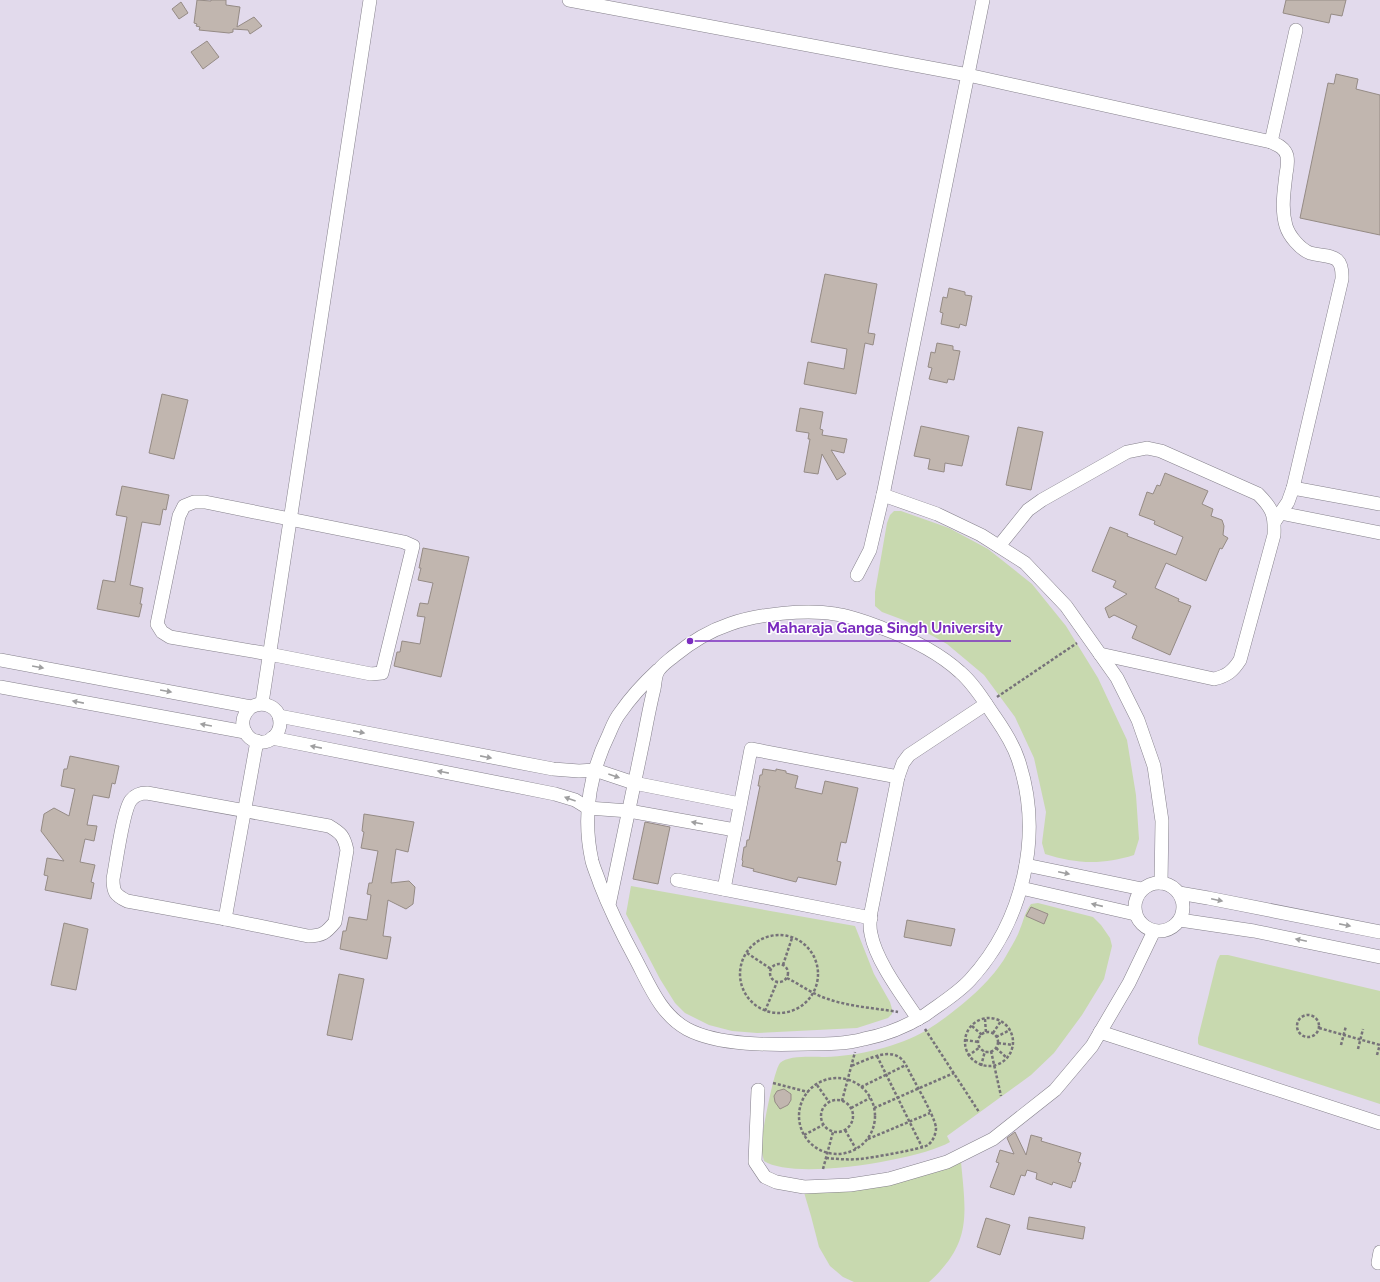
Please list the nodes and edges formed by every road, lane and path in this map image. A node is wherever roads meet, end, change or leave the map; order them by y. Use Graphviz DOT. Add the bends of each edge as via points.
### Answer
graph roads {
  1 [pos="370,0"];
  2 [pos="569,0"];
  3 [pos="983,0"];
  4 [pos="601,3"];
  5 [pos="1296,30"];
  6 [pos="968,75"];
  7 [pos="1272,142"];
  8 [pos="1293,488"];
  9 [pos="883,495"];
  10 [pos="1380,504"];
  11 [pos="1278,517"];
  12 [pos="290,518"];
  13 [pos="1380,533"];
  14 [pos="999,546"];
  15 [pos="857,575"];
  16 [pos="1077,643"];
  17 [pos="269,654"];
  18 [pos="1100,654"];
  19 [pos="0,660"];
  20 [pos="658,670"];
  21 [pos="0,688"];
  22 [pos="986,704"];
  23 [pos="256,705"];
  24 [pos="279,716"];
  25 [pos="245,732"];
  26 [pos="272,738"];
  27 [pos="257,741"];
  28 [pos="595,770"];
  29 [pos="898,777"];
  30 [pos="634,783"];
  31 [pos="740,804"];
  32 [pos="588,808"];
  33 [pos="244,809"];
  34 [pos="628,811"];
  35 [pos="735,830"];
  36 [pos="1026,865"];
  37 [pos="676,880"];
  38 [pos="1161,883"];
  39 [pos="1021,888"];
  40 [pos="724,889"];
  41 [pos="1142,889"];
  42 [pos="1179,893"];
  43 [pos="609,905"];
  44 [pos="1135,914"];
  45 [pos="225,918"];
  46 [pos="871,918"];
  47 [pos="1180,920"];
  48 [pos="1154,931"];
  49 [pos="1380,932"];
  50 [pos="792,938"];
  51 [pos="746,953"];
  52 [pos="1380,957"];
  53 [pos="783,965"];
  54 [pos="771,969"];
  55 [pos="787,978"];
  56 [pos="777,982"];
  57 [pos="814,993"];
  58 [pos="765,1011"];
  59 [pos="917,1017"];
  60 [pos="985,1019"];
  61 [pos="1001,1021"];
  62 [pos="972,1026"];
  63 [pos="1346,1026"];
  64 [pos="1319,1028"];
  65 [pos="1010,1030"];
  66 [pos="1364,1030"];
  67 [pos="1100,1032"];
  68 [pos="986,1033"];
  69 [pos="993,1033"];
  70 [pos="982,1035"];
  71 [pos="1344,1035"];
  72 [pos="996,1037"];
  73 [pos="858,1040"];
  74 [pos="965,1040"];
  75 [pos="1361,1040"];
  76 [pos="979,1042"];
  77 [pos="998,1043"];
  78 [pos="1013,1045"];
  79 [pos="1341,1045"];
  80 [pos="1380,1045"];
  81 [pos="980,1047"];
  82 [pos="996,1048"];
  83 [pos="1358,1050"];
  84 [pos="984,1051"];
  85 [pos="991,1051"];
  86 [pos="1377,1055"];
  87 [pos="877,1056"];
  88 [pos="968,1056"];
  89 [pos="1007,1058"];
  90 [pos="906,1065"];
  91 [pos="851,1066"];
  92 [pos="982,1066"];
  93 [pos="994,1066"];
  94 [pos="954,1074"];
  95 [pos="886,1075"];
  96 [pos="848,1079"];
  97 [pos="773,1083"];
  98 [pos="817,1084"];
  99 [pos="861,1087"];
  100 [pos="918,1089"];
  101 [pos="758,1090"];
  102 [pos="808,1092"];
  103 [pos="1001,1096"];
  104 [pos="870,1098"];
  105 [pos="897,1098"];
  106 [pos="842,1101"];
  107 [pos="829,1102"];
  108 [pos="851,1108"];
  109 [pos="874,1108"];
  110 [pos="979,1112"];
  111 [pos="930,1113"];
  112 [pos="909,1122"];
  113 [pos="1380,1123"];
  114 [pos="823,1125"];
  115 [pos="845,1130"];
  116 [pos="833,1132"];
  117 [pos="804,1135"];
  118 [pos="868,1138"];
  119 [pos="922,1147"];
  120 [pos="856,1149"];
  121 [pos="827,1153"];
  122 [pos="826,1158"];
  123 [pos="823,1169"];
  1 -- 12 [label="lane"];
  2 -- 4 [label="lane"];
  3 -- 6 [label="lane"];
  4 -- 6 [label="lane"];
  5 -- 7 [label="lane"];
  6 -- 7 [label="lane"];
  6 -- 9 [label="lane"];
  7 -- 8 [label="lane" via="1282,147 1287,156 1282,211 1286,228 1296,243 1309,252 1328,255 1337,260 1342,269 1342,279"];
  8 -- 10 [label="lane"];
  8 -- 11 [label="lane"];
  9 -- 14 [label="lane" via="937,514"];
  9 -- 15 [label="lane" via="870,550"];
  11 -- 13 [label="lane"];
  11 -- 14 [label="lane" via="1258,494 1161,451 1147,448 1127,452 1042,500 1028,510"];
  11 -- 18 [label="lane" via="1240,660 1234,670 1214,679"];
  12 -- 17 [label="lane"];
  12 -- 17 [label="lane" via="205,502 194,502 184,506 179,516 158,624 162,632 170,637"];
  12 -- 17 [label="lane" via="413,546 382,673 371,674"];
  14 -- 18 [label="lane" via="1025,563 1061,601"];
  16 -- 22 [label="path"];
  17 -- 23 [label="lane"];
  18 -- 38 [label="lane" via="1117,678 1138,720 1154,766 1162,821"];
  19 -- 23 [label="lane, one-way"];
  20 -- 22 [label="lane" via="696,639 739,620 806,612 832,613 896,633 932,652 960,672"];
  20 -- 28 [label="lane" via="618,715 599,754"];
  20 -- 30 [label="lane"];
  25 -- 21 [label="lane, one-way"];
  22 -- 29 [label="lane" via="909,755"];
  22 -- 36 [label="lane" via="1017,756 1025,783 1029,812"];
  23 -- 24 [label="lane" via="270,706"];
  23 -- 25 [label="lane" via="244,715"];
  24 -- 26 [label="lane" via="280,726"];
  24 -- 28 [label="lane, one-way" via="553,769"];
  25 -- 27 [label="lane"];
  26 -- 27 [label="lane"];
  32 -- 26 [label="lane, one-way" via="575,800 555,794"];
  27 -- 33 [label="lane"];
  28 -- 30 [label="lane, one-way"];
  28 -- 32 [label="lane" via="590,786"];
  29 -- 31 [label="lane" via="751,749"];
  29 -- 46 [label="lane"];
  30 -- 31 [label="lane"];
  30 -- 34 [label="lane"];
  31 -- 35 [label="lane"];
  32 -- 34 [label="lane"];
  32 -- 43 [label="lane" via="592,863"];
  33 -- 45 [label="lane"];
  33 -- 45 [label="lane" via="329,826 338,831 347,850 337,908 334,922 319,936 308,936"];
  33 -- 45 [label="lane" via="147,793 139,794 131,800 126,811 113,879 113,889 117,896 127,901"];
  35 -- 34 [label="lane, one-way"];
  34 -- 43 [label="lane"];
  35 -- 40 [label="lane"];
  36 -- 39 [label="lane"];
  36 -- 41 [label="lane, one-way"];
  37 -- 40 [label="lane"];
  38 -- 41 [label="lane" via="1150,884"];
  38 -- 42 [label="lane" via="1171,886"];
  44 -- 39 [label="lane, one-way"];
  39 -- 59 [label="lane" via="1006,928 989,956 968,982 948,999"];
  40 -- 46 [label="lane"];
  41 -- 44 [label="lane" via="1134,902"];
  42 -- 47 [label="lane" via="1182,902"];
  42 -- 49 [label="lane, one-way"];
  43 -- 73 [label="lane" via="658,1001 668,1015 687,1029 704,1036 730,1041 774,1045 828,1044"];
  44 -- 48 [label="lane" via="1141,924"];
  46 -- 59 [label="lane" via="870,932 873,944"];
  47 -- 48 [label="lane" via="1170,929"];
  52 -- 47 [label="lane, one-way" via="1254,931"];
  48 -- 67 [label="lane" via="1129,983"];
  50 -- 51 [label="path" via="783,935 771,936 759,941"];
  50 -- 53 [label="path"];
  50 -- 57 [label="path" via="806,946 814,956 818,968 818,981"];
  51 -- 54 [label="path"];
  51 -- 58 [label="path" via="740,973 742,986 748,998"];
  53 -- 54 [label="path" via="777,964"];
  53 -- 55 [label="path" via="788,969"];
  54 -- 56 [label="path" via="771,976"];
  55 -- 56 [label="path" via="783,982"];
  55 -- 57 [label="path"];
  56 -- 58 [label="path"];
  57 -- 58 [label="path" via="806,1003 794,1010 782,1014"];
  57 -- 59 [label="path" via="843,1004"];
  59 -- 73 [label="lane" via="889,1032"];
  59 -- 94 [label="path"];
  60 -- 61 [label="path"];
  60 -- 62 [label="path"];
  60 -- 68 [label="path"];
  61 -- 65 [label="path"];
  61 -- 69 [label="path"];
  62 -- 70 [label="path"];
  62 -- 74 [label="path"];
  63 -- 71 [label="path"];
  64 -- 64 [label="path" via="1315,1035 1308,1037 1299,1032 1297,1025 1303,1016 1310,1015 1316,1019"];
  64 -- 71 [label="path"];
  65 -- 72 [label="path"];
  65 -- 78 [label="path"];
  66 -- 75 [label="path"];
  67 -- 101 [label="lane" via="1092,1046 1055,1090 993,1139 947,1162 889,1179 858,1184 804,1187 776,1182 765,1177 755,1162"];
  67 -- 113 [label="lane"];
  68 -- 69 [label="path"];
  68 -- 70 [label="path"];
  69 -- 72 [label="path"];
  70 -- 76 [label="path"];
  71 -- 75 [label="path"];
  71 -- 79 [label="path"];
  72 -- 77 [label="path"];
  73 -- 91 [label="path"];
  74 -- 76 [label="path"];
  74 -- 88 [label="path"];
  75 -- 80 [label="path"];
  75 -- 83 [label="path"];
  76 -- 81 [label="path"];
  77 -- 78 [label="path"];
  77 -- 82 [label="path"];
  78 -- 89 [label="path"];
  80 -- 86 [label="path"];
  81 -- 84 [label="path"];
  81 -- 88 [label="path"];
  82 -- 85 [label="path"];
  82 -- 89 [label="path"];
  84 -- 85 [label="path"];
  84 -- 92 [label="path"];
  85 -- 93 [label="path"];
  87 -- 90 [label="path" via="888,1053 895,1055"];
  87 -- 91 [label="path"];
  87 -- 95 [label="path"];
  88 -- 92 [label="path"];
  89 -- 93 [label="path"];
  90 -- 95 [label="path"];
  90 -- 100 [label="path"];
  91 -- 96 [label="path"];
  92 -- 93 [label="path"];
  93 -- 103 [label="path"];
  94 -- 100 [label="path"];
  94 -- 110 [label="path"];
  95 -- 99 [label="path"];
  95 -- 105 [label="path"];
  96 -- 98 [label="path" via="835,1078"];
  96 -- 99 [label="path"];
  96 -- 106 [label="path"];
  97 -- 102 [label="path"];
  98 -- 102 [label="path"];
  98 -- 107 [label="path"];
  99 -- 104 [label="path"];
  100 -- 105 [label="path"];
  100 -- 111 [label="path"];
  102 -- 117 [label="path" via="799,1111"];
  104 -- 108 [label="path"];
  104 -- 109 [label="path"];
  105 -- 109 [label="path"];
  105 -- 112 [label="path"];
  106 -- 107 [label="path"];
  106 -- 108 [label="path"];
  107 -- 114 [label="path" via="822,1112"];
  108 -- 115 [label="path" via="852,1124"];
  109 -- 118 [label="path" via="875,1122"];
  111 -- 112 [label="path"];
  111 -- 119 [label="path" via="936,1133 932,1141"];
  112 -- 118 [label="path"];
  112 -- 119 [label="path"];
  114 -- 116 [label="path"];
  114 -- 117 [label="path"];
  115 -- 116 [label="path"];
  115 -- 120 [label="path"];
  116 -- 121 [label="path"];
  117 -- 121 [label="path" via="813,1146"];
  118 -- 120 [label="path"];
  119 -- 122 [label="path" via="860,1159"];
  120 -- 121 [label="path" via="837,1155"];
  121 -- 122 [label="path"];
  122 -- 123 [label="path"];
}
